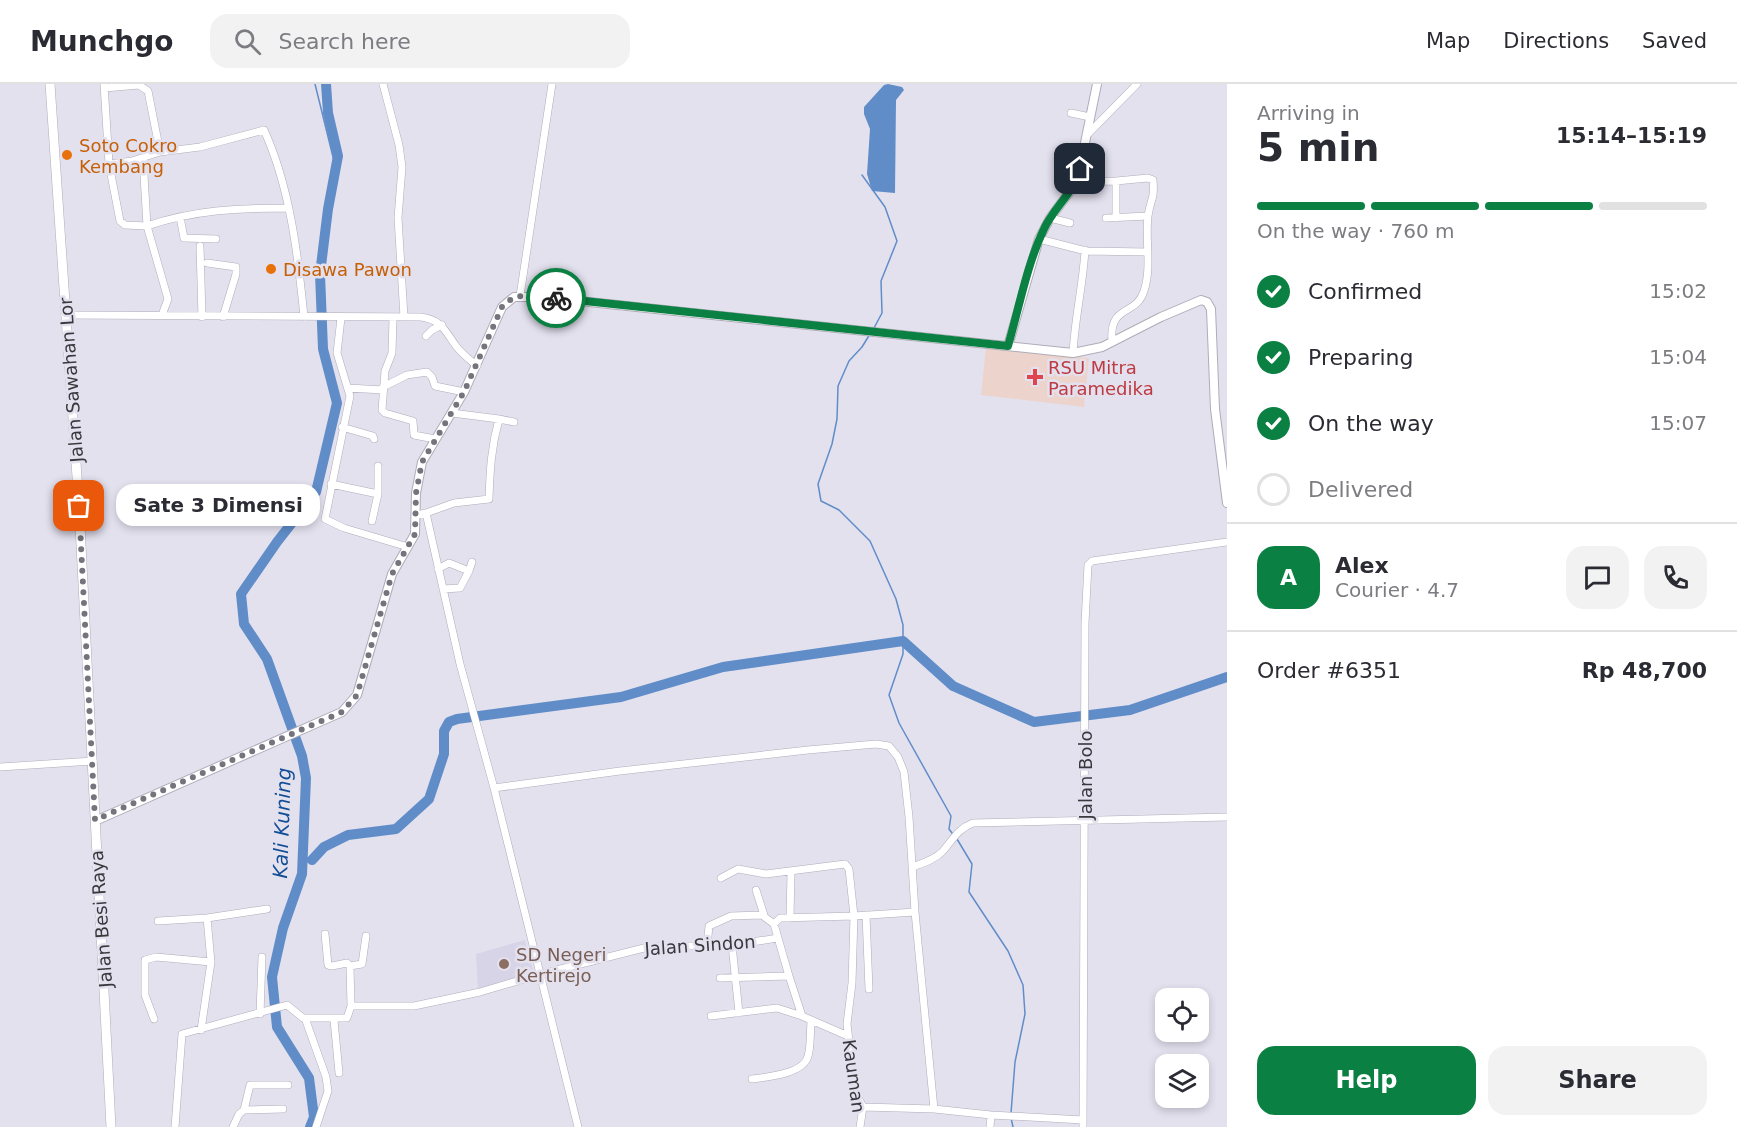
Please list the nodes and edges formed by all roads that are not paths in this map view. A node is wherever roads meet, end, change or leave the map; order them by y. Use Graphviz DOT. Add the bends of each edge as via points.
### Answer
graph roads {
  1 [pos="50,84"];
  2 [pos="383,84"];
  3 [pos="552,84"];
  4 [pos="1097,84"];
  5 [pos="1137,84"];
  6 [pos="105,86"];
  7 [pos="1071,113"];
  8 [pos="1090,117"];
  9 [pos="1088,134"];
  10 [pos="160,152"];
  11 [pos="143,158"];
  12 [pos="109,164"];
  13 [pos="1116,181"];
  14 [pos="1077,182"];
  15 [pos="287,208"];
  16 [pos="1148,216"];
  17 [pos="180,217"];
  18 [pos="1050,218"];
  19 [pos="1106,218"];
  20 [pos="1116,218"];
  21 [pos="1070,224"];
  22 [pos="147,226"];
  23 [pos="216,239"];
  24 [pos="1039,239"];
  25 [pos="200,246"];
  26 [pos="1085,250"];
  27 [pos="1148,252"];
  28 [pos="207,262"];
  29 [pos="520,296"];
  30 [pos="65,315"];
  31 [pos="162,315"];
  32 [pos="202,317"];
  33 [pos="223,317"];
  34 [pos="304,317"];
  35 [pos="404,317"];
  36 [pos="341,318"];
  37 [pos="393,318"];
  38 [pos="442,325"];
  39 [pos="426,336"];
  40 [pos="1112,342"];
  41 [pos="1008,346"];
  42 [pos="1073,352"];
  43 [pos="477,366"];
  44 [pos="348,388"];
  45 [pos="383,388"];
  46 [pos="464,392"];
  47 [pos="452,413"];
  48 [pos="499,420"];
  49 [pos="514,423"];
  50 [pos="342,427"];
  51 [pos="374,439"];
  52 [pos="435,439"];
  53 [pos="378,466"];
  54 [pos="331,484"];
  55 [pos="378,494"];
  56 [pos="1227,503"];
  57 [pos="426,513"];
  58 [pos="416,515"];
  59 [pos="372,520"];
  60 [pos="1227,542"];
  61 [pos="408,547"];
  62 [pos="472,562"];
  63 [pos="438,568"];
  64 [pos="469,571"];
  65 [pos="443,589"];
  66 [pos="93,761"];
  67 [pos="0,767"];
  68 [pos="494,788"];
  69 [pos="1227,817"];
  70 [pos="1085,819"];
  71 [pos="95,820"];
  72 [pos="912,867"];
  73 [pos="791,872"];
  74 [pos="721,878"];
  75 [pos="756,890"];
  76 [pos="267,909"];
  77 [pos="915,912"];
  78 [pos="764,915"];
  79 [pos="866,915"];
  80 [pos="854,916"];
  81 [pos="207,918"];
  82 [pos="790,918"];
  83 [pos="158,921"];
  84 [pos="774,924"];
  85 [pos="325,934"];
  86 [pos="366,936"];
  87 [pos="778,938"];
  88 [pos="732,945"];
  89 [pos="707,946"];
  90 [pos="262,957"];
  91 [pos="211,962"];
  92 [pos="350,966"];
  93 [pos="541,974"];
  94 [pos="789,976"];
  95 [pos="720,978"];
  96 [pos="735,978"];
  97 [pos="869,989"];
  98 [pos="351,1006"];
  99 [pos="263,1013"];
  100 [pos="740,1013"];
  101 [pos="711,1016"];
  102 [pos="802,1016"];
  103 [pos="305,1018"];
  104 [pos="154,1019"];
  105 [pos="334,1020"];
  106 [pos="811,1022"];
  107 [pos="847,1024"];
  108 [pos="201,1030"];
  109 [pos="835,1030"];
  110 [pos="848,1036"];
  111 [pos="339,1073"];
  112 [pos="752,1079"];
  113 [pos="288,1085"];
  114 [pos="863,1107"];
  115 [pos="284,1109"];
  116 [pos="934,1109"];
  117 [pos="244,1110"];
  118 [pos="991,1115"];
  119 [pos="1083,1124"];
  120 [pos="111,1127"];
  121 [pos="175,1127"];
  122 [pos="233,1127"];
  123 [pos="316,1127"];
  124 [pos="578,1127"];
  125 [pos="860,1127"];
  126 [pos="990,1127"];
  1 -- 30 [label="main road, Jalan Sawahan Lor"];
  2 -- 35 [label="street" via="402,167 398,218"];
  3 -- 29 [label="street"];
  4 -- 8 [label="street"];
  5 -- 9 [label="street"];
  6 -- 10 [label="street" via="134,84 148,91"];
  6 -- 12 [label="street"];
  7 -- 8 [label="street"];
  8 -- 9 [label="street"];
  9 -- 14 [label="street"];
  10 -- 11 [label="street"];
  10 -- 15 [label="street" via="200,147 264,130"];
  11 -- 12 [label="street"];
  11 -- 22 [label="street"];
  12 -- 22 [label="street" via="120,221 125,225"];
  13 -- 14 [label="street"];
  13 -- 16 [label="street" via="1152,179 1154,199"];
  13 -- 20 [label="street"];
  14 -- 18 [label="street"];
  15 -- 17 [label="street" via="228,208"];
  15 -- 34 [label="street"];
  16 -- 20 [label="street"];
  16 -- 27 [label="street"];
  17 -- 22 [label="street"];
  17 -- 23 [label="street" via="184,238"];
  18 -- 21 [label="street"];
  18 -- 24 [label="street"];
  19 -- 20 [label="street"];
  22 -- 31 [label="street" via="168,299"];
  24 -- 26 [label="street"];
  24 -- 41 [label="street"];
  25 -- 32 [label="street"];
  26 -- 27 [label="street"];
  26 -- 42 [label="street"];
  27 -- 40 [label="street" via="1144,291 1112,323"];
  28 -- 33 [label="street" via="236,267"];
  29 -- 41 [label="street"];
  29 -- 43 [label="street" via="502,307"];
  30 -- 31 [label="street"];
  30 -- 66 [label="main road, Jalan Sawahan Lor"];
  31 -- 32 [label="street"];
  32 -- 33 [label="street"];
  33 -- 34 [label="street"];
  34 -- 36 [label="street"];
  35 -- 37 [label="street"];
  35 -- 38 [label="street" via="434,319"];
  36 -- 37 [label="street"];
  36 -- 44 [label="street" via="337,353"];
  37 -- 45 [label="street" via="392,353"];
  38 -- 39 [label="street"];
  38 -- 43 [label="street" via="458,349"];
  40 -- 42 [label="street" via="1094,350"];
  40 -- 56 [label="street" via="1197,300 1209,305 1215,410"];
  41 -- 42 [label="street"];
  43 -- 46 [label="street"];
  44 -- 45 [label="street"];
  44 -- 50 [label="street" via="349,402"];
  45 -- 46 [label="street" via="407,375 427,372 435,386"];
  45 -- 52 [label="street" via="383,412 411,420 414,435"];
  46 -- 47 [label="street"];
  47 -- 48 [label="street"];
  47 -- 52 [label="street"];
  48 -- 49 [label="street"];
  48 -- 57 [label="street" via="492,440 489,500 454,503"];
  50 -- 51 [label="street"];
  50 -- 54 [label="street"];
  52 -- 58 [label="street" via="420,470"];
  53 -- 55 [label="street"];
  54 -- 55 [label="street"];
  54 -- 61 [label="street" via="326,521"];
  55 -- 59 [label="street"];
  57 -- 58 [label="street"];
  57 -- 63 [label="street"];
  58 -- 61 [label="street" via="415,534"];
  60 -- 70 [label="street, Jalan Bolo" via="1092,561 1088,565"];
  61 -- 71 [label="street" via="392,574 357,695 342,712"];
  62 -- 64 [label="street"];
  63 -- 64 [label="street" via="449,563"];
  63 -- 65 [label="street"];
  64 -- 65 [label="street" via="460,588"];
  65 -- 68 [label="street"];
  66 -- 67 [label="street"];
  66 -- 71 [label="main road, Jalan Sawahan Lor"];
  68 -- 72 [label="street" via="808,750 883,745 894,751 904,772"];
  68 -- 93 [label="street"];
  69 -- 70 [label="street"];
  70 -- 72 [label="street" via="980,822 965,826 932,860"];
  70 -- 119 [label="street, Jalan Bolo"];
  71 -- 120 [label="main road, Jalan Besi Raya"];
  72 -- 77 [label="street"];
  73 -- 74 [label="street" via="760,874 738,869"];
  73 -- 80 [label="street" via="847,865"];
  73 -- 82 [label="street"];
  75 -- 78 [label="street"];
  76 -- 81 [label="street"];
  77 -- 79 [label="street, Jalan Sindon"];
  77 -- 116 [label="street"];
  78 -- 84 [label="street"];
  78 -- 89 [label="street" via="731,916 709,926"];
  79 -- 80 [label="street, Jalan Sindon"];
  79 -- 97 [label="street"];
  80 -- 82 [label="street, Jalan Sindon"];
  80 -- 107 [label="street"];
  81 -- 83 [label="street"];
  81 -- 91 [label="street"];
  82 -- 84 [label="street, Jalan Sindon" via="777,919"];
  84 -- 87 [label="street, Jalan Sindon"];
  85 -- 92 [label="street" via="328,965"];
  86 -- 92 [label="street" via="363,962"];
  87 -- 88 [label="street, Jalan Sindon"];
  87 -- 94 [label="street"];
  88 -- 89 [label="street, Jalan Sindon"];
  88 -- 96 [label="street"];
  89 -- 93 [label="street, Jalan Sindon" via="648,947"];
  90 -- 99 [label="street"];
  91 -- 104 [label="street" via="156,957 145,960 145,994"];
  91 -- 108 [label="street"];
  92 -- 98 [label="street"];
  93 -- 98 [label="street, Jalan Sindon" via="414,1006"];
  93 -- 124 [label="street"];
  94 -- 96 [label="street, Jalan Sindon"];
  94 -- 102 [label="street"];
  95 -- 96 [label="street, Jalan Sindon"];
  96 -- 100 [label="street"];
  98 -- 105 [label="street" via="347,1018"];
  99 -- 103 [label="street" via="287,1005 297,1016"];
  99 -- 108 [label="street"];
  100 -- 101 [label="street"];
  100 -- 102 [label="street" via="777,1008"];
  102 -- 106 [label="street"];
  103 -- 105 [label="street"];
  103 -- 123 [label="street" via="328,1091"];
  105 -- 111 [label="street"];
  106 -- 109 [label="street"];
  106 -- 112 [label="street" via="808,1056 802,1066 774,1077"];
  107 -- 109 [label="street"];
  107 -- 110 [label="street, Kauman"];
  108 -- 121 [label="street" via="181,1036"];
  109 -- 110 [label="street"];
  110 -- 114 [label="street, Kauman" via="855,1092"];
  113 -- 117 [label="street" via="250,1085"];
  114 -- 116 [label="street"];
  114 -- 125 [label="street, Kauman"];
  115 -- 117 [label="street"];
  116 -- 118 [label="street"];
  117 -- 122 [label="street"];
  118 -- 119 [label="street"];
  118 -- 126 [label="street"];
}
